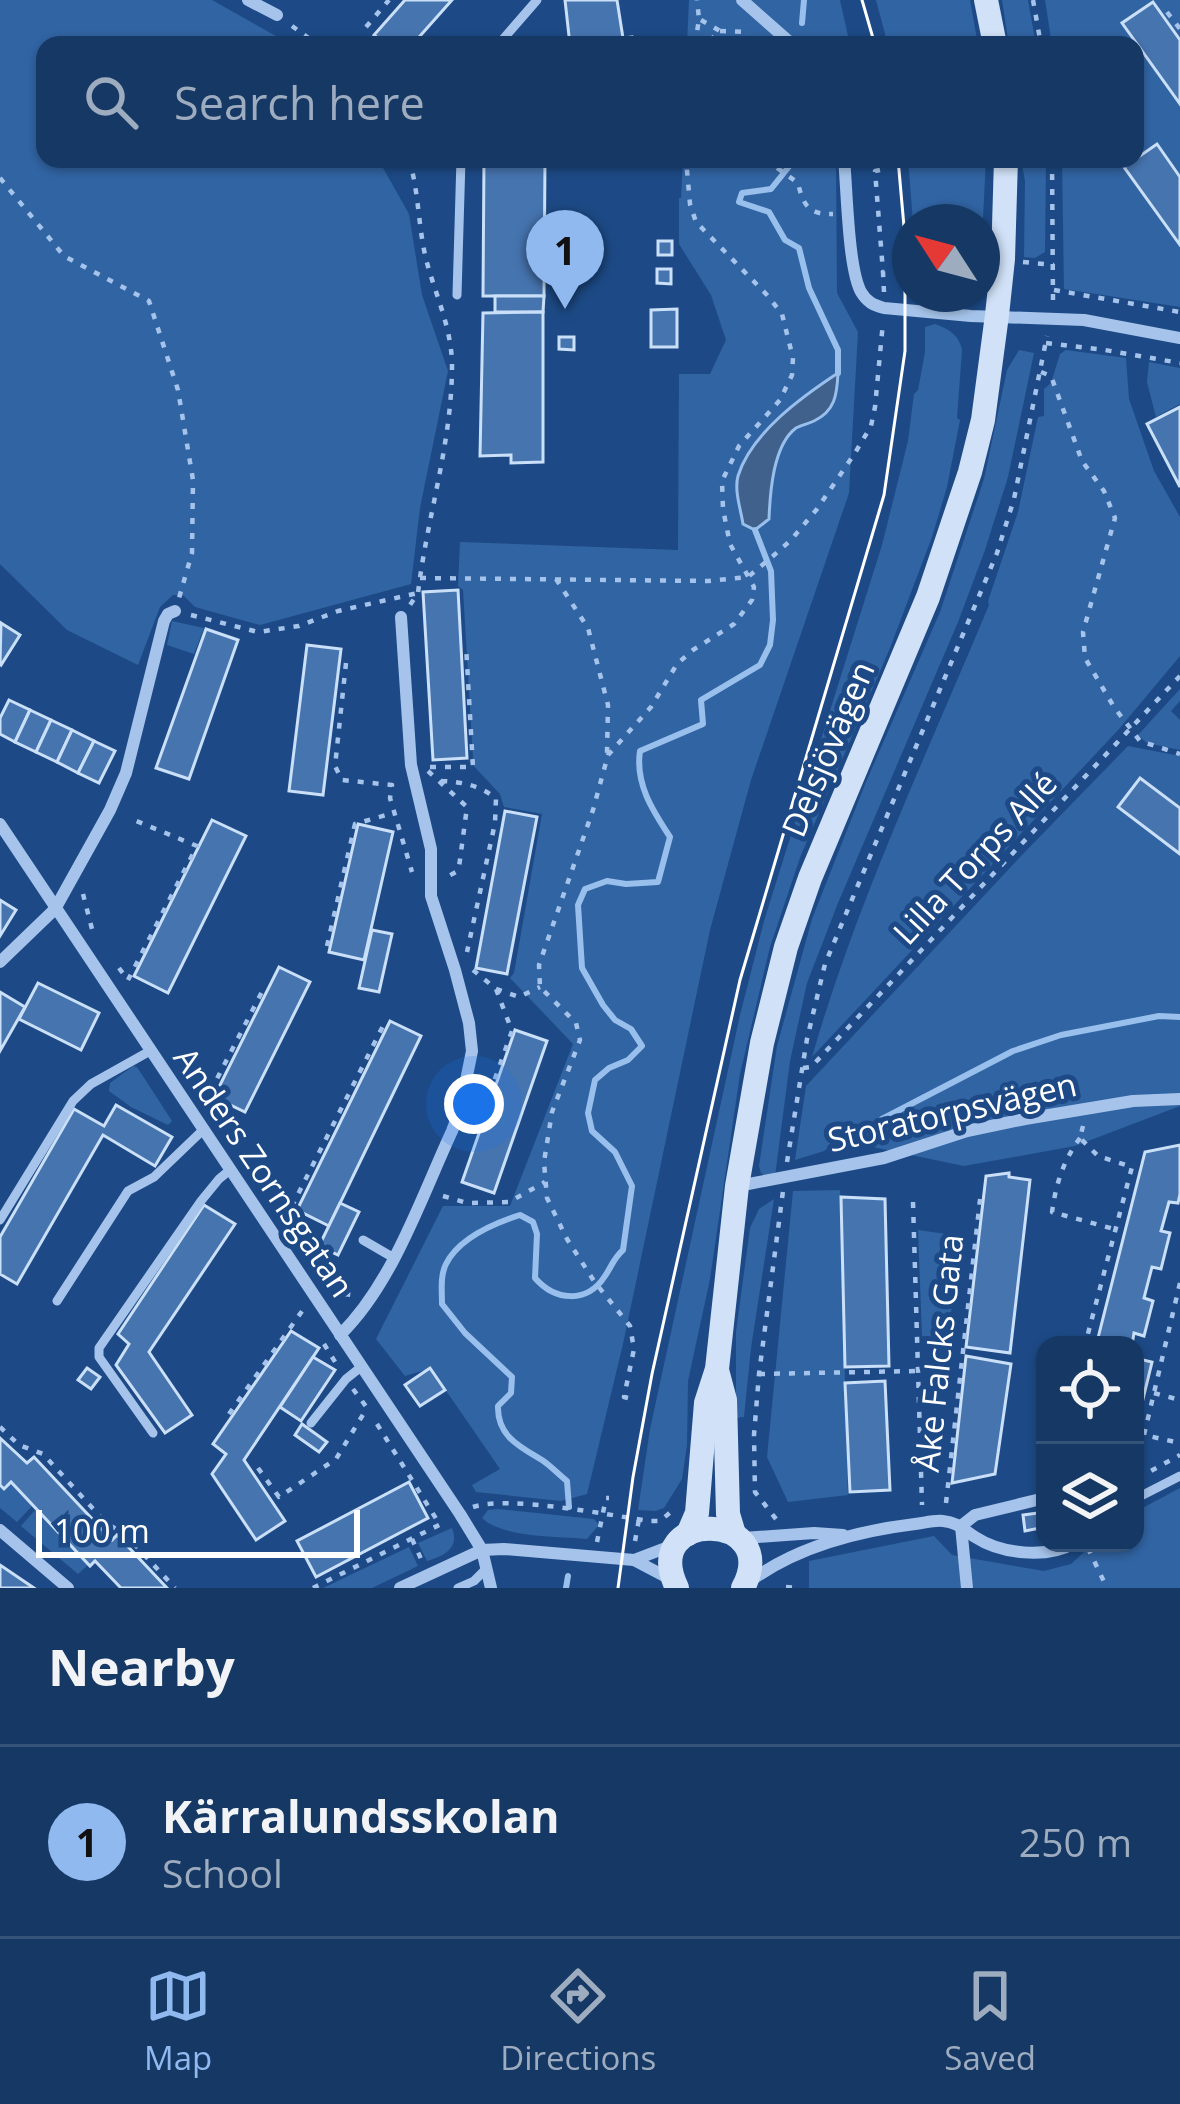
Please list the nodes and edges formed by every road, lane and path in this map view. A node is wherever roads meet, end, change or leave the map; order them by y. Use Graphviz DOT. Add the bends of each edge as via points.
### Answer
graph roads {
  1 [pos="248,0"];
  2 [pos="389,0"];
  3 [pos="537,0"];
  4 [pos="697,0"];
  5 [pos="742,0"];
  6 [pos="986,0"];
  7 [pos="1034,0"];
  8 [pos="1167,12"];
  9 [pos="277,15"];
  10 [pos="699,19"];
  11 [pos="734,23"];
  12 [pos="366,27"];
  13 [pos="1180,29"];
  14 [pos="724,31"];
  15 [pos="306,36"];
  16 [pos="506,36"];
  17 [pos="696,36"];
  18 [pos="715,36"];
  19 [pos="783,36"];
  20 [pos="993,36"];
  21 [pos="1040,36"];
  22 [pos="411,168"];
  23 [pos="461,168"];
  24 [pos="687,168"];
  25 [pos="776,168"];
  26 [pos="845,168"];
  27 [pos="1006,168"];
  28 [pos="1052,168"];
  29 [pos="880,170"];
  30 [pos="0,178"];
  31 [pos="823,214"];
  32 [pos="879,225"];
  33 [pos="870,226"];
  34 [pos="877,286"];
  35 [pos="889,293"];
  36 [pos="457,295"];
  37 [pos="884,308"];
  38 [pos="1180,312"];
  39 [pos="997,315"];
  40 [pos="1180,338"];
  41 [pos="1180,363"];
  42 [pos="1041,372"];
  43 [pos="748,577"];
  44 [pos="420,578"];
  45 [pos="556,579"];
  46 [pos="418,593"];
  47 [pos="176,610"];
  48 [pos="401,617"];
  49 [pos="466,646"];
  50 [pos="346,663"];
  51 [pos="1180,676"];
  52 [pos="1130,729"];
  53 [pos="1180,754"];
  54 [pos="608,755"];
  55 [pos="441,781"];
  56 [pos="393,813"];
  57 [pos="134,820"];
  58 [pos="0,824"];
  59 [pos="414,877"];
  60 [pos="84,880"];
  61 [pos="441,884"];
  62 [pos="55,910"];
  63 [pos="96,938"];
  64 [pos="327,946"];
  65 [pos="459,946"];
  66 [pos="109,956"];
  67 [pos="0,962"];
  68 [pos="465,964"];
  69 [pos="540,987"];
  70 [pos="264,988"];
  71 [pos="496,989"];
  72 [pos="385,1022"];
  73 [pos="150,1051"];
  74 [pos="803,1068"];
  75 [pos="1180,1099"];
  76 [pos="1088,1108"];
  77 [pos="460,1110"];
  78 [pos="192,1111"];
  79 [pos="204,1129"];
  80 [pos="1080,1138"];
  81 [pos="786,1169"];
  82 [pos="230,1170"];
  83 [pos="544,1182"];
  84 [pos="736,1186"];
  85 [pos="424,1190"];
  86 [pos="981,1191"];
  87 [pos="783,1195"];
  88 [pos="913,1202"];
  89 [pos="0,1220"];
  90 [pos="1116,1229"];
  91 [pos="293,1233"];
  92 [pos="363,1240"];
  93 [pos="388,1255"];
  94 [pos="1180,1283"];
  95 [pos="316,1299"];
  96 [pos="57,1301"];
  97 [pos="302,1309"];
  98 [pos="313,1326"];
  99 [pos="340,1335"];
  100 [pos="1087,1336"];
  101 [pos="324,1344"];
  102 [pos="361,1366"];
  103 [pos="717,1369"];
  104 [pos="918,1371"];
  105 [pos="759,1374"];
  106 [pos="346,1378"];
  107 [pos="1154,1393"];
  108 [pos="628,1398"];
  109 [pos="1180,1400"];
  110 [pos="367,1408"];
  111 [pos="229,1414"];
  112 [pos="311,1423"];
  113 [pos="0,1427"];
  114 [pos="153,1432"];
  115 [pos="1180,1443"];
  116 [pos="1180,1455"];
  117 [pos="258,1468"];
  118 [pos="1144,1475"];
  119 [pos="1180,1476"];
  120 [pos="1144,1494"];
  121 [pos="609,1498"];
  122 [pos="1036,1500"];
  123 [pos="460,1514"];
  124 [pos="602,1514"];
  125 [pos="635,1519"];
  126 [pos="944,1521"];
  127 [pos="922,1523"];
  128 [pos="440,1525"];
  129 [pos="782,1526"];
  130 [pos="961,1526"];
  131 [pos="0,1530"];
  132 [pos="850,1535"];
  133 [pos="736,1536"];
  134 [pos="683,1539"];
  135 [pos="482,1550"];
  136 [pos="1051,1552"];
  137 [pos="1090,1552"];
  138 [pos="594,1557"];
  139 [pos="634,1560"];
  140 [pos="486,1569"];
  141 [pos="675,1584"];
  142 [pos="744,1586"];
  143 [pos="786,1587"];
  144 [pos="68,1588"];
  145 [pos="175,1588"];
  146 [pos="313,1588"];
  147 [pos="400,1588"];
  148 [pos="458,1588"];
  149 [pos="491,1588"];
  150 [pos="799,1588"];
  151 [pos="967,1588"];
  152 [pos="1107,1588"];
  1 -- 9 [label="street"];
  2 -- 12 [label="path"];
  3 -- 16 [label="lane"];
  4 -- 10 [label="path"];
  5 -- 19 [label="street"];
  6 -- 20 [label="street"];
  7 -- 21 [label="path"];
  8 -- 13 [label="path"];
  9 -- 15 [label="path"];
  10 -- 17 [label="path"];
  10 -- 18 [label="path" via="720,31"];
  11 -- 14 [label="path"];
  22 -- 44 [label="path" via="452,363"];
  23 -- 36 [label="lane"];
  24 -- 43 [label="path" via="696,222 782,314 793,358 780,400 739,446 722,481 730,544"];
  25 -- 31 [label="path" via="798,183 802,203"];
  26 -- 37 [label="street" via="855,276 864,297"];
  27 -- 39 [label="street, Delsjövägen"];
  28 -- 38 [label="path" via="1054,290"];
  29 -- 32 [label="path"];
  30 -- 47 [label="path" via="64,256 149,301 178,390 193,480 192,553"];
  32 -- 33 [label="path"];
  32 -- 35 [label="path"];
  34 -- 35 [label="path"];
  35 -- 37 [label="path"];
  37 -- 39 [label="street"];
  37 -- 43 [label="path" via="871,426 791,540"];
  39 -- 40 [label="street"];
  39 -- 84 [label="street, Delsjövägen" via="983,420 952,526 786,947"];
  41 -- 42 [label="path" via="1046,344"];
  42 -- 52 [label="path" via="1051,376 1082,461 1114,513 1082,646"];
  42 -- 74 [label="path" via="997,553 830,950"];
  43 -- 45 [label="path"];
  43 -- 54 [label="path" via="754,587 743,614 677,664"];
  44 -- 45 [label="path"];
  44 -- 46 [label="path"];
  45 -- 54 [label="path" via="588,628 608,705"];
  46 -- 47 [label="path" via="258,632"];
  46 -- 48 [label="path"];
  47 -- 62 [label="street" via="164,620 126,773"];
  48 -- 77 [label="street" via="430,896 469,1023"];
  49 -- 55 [label="path" via="473,766 424,767"];
  50 -- 56 [label="path" via="335,766 342,780 392,785"];
  51 -- 52 [label="path, Lilla Torps Allé"];
  52 -- 53 [label="path" via="1146,745"];
  52 -- 74 [label="path, Lilla Torps Allé"];
  54 -- 69 [label="path" via="539,965"];
  55 -- 61 [label="path" via="468,812 459,867"];
  55 -- 68 [label="path" via="482,787 496,798"];
  56 -- 59 [label="path"];
  56 -- 64 [label="path" via="355,824"];
  57 -- 66 [label="path" via="197,846 128,980"];
  58 -- 62 [label="street, Anders Zornsgatan"];
  60 -- 63 [label="path" via="82,900"];
  62 -- 67 [label="street"];
  62 -- 73 [label="street, Anders Zornsgatan"];
  65 -- 68 [label="path"];
  68 -- 71 [label="path"];
  69 -- 71 [label="path" via="519,997"];
  69 -- 83 [label="path" via="571,1016 580,1040 552,1112"];
  70 -- 78 [label="path" via="207,1098"];
  71 -- 77 [label="path" via="512,1031 487,1101"];
  72 -- 91 [label="path" via="285,1219"];
  73 -- 78 [label="street, Anders Zornsgatan"];
  73 -- 89 [label="lane" via="73,1101"];
  74 -- 81 [label="path"];
  75 -- 76 [label="street, Storatorpsvägen"];
  76 -- 80 [label="path"];
  76 -- 84 [label="street, Storatorpsvägen"];
  77 -- 85 [label="street"];
  78 -- 79 [label="street, Anders Zornsgatan"];
  79 -- 82 [label="street, Anders Zornsgatan"];
  79 -- 96 [label="lane" via="128,1191"];
  80 -- 90 [label="path" via="1098,1156 1132,1167"];
  80 -- 90 [label="path" via="1060,1173 1052,1212"];
  82 -- 95 [label="street, Anders Zornsgatan"];
  82 -- 114 [label="lane" via="99,1348"];
  83 -- 85 [label="path" via="509,1202 467,1204"];
  83 -- 108 [label="path" via="556,1220 634,1339"];
  84 -- 103 [label="street, Delsjövägen"];
  85 -- 93 [label="street"];
  86 -- 126 [label="path, Åke Falcks Gata"];
  87 -- 105 [label="path"];
  88 -- 104 [label="path"];
  90 -- 100 [label="path"];
  92 -- 93 [label="lane"];
  93 -- 95 [label="path" via="352,1295 328,1288"];
  93 -- 99 [label="street"];
  94 -- 107 [label="path"];
  95 -- 97 [label="path"];
  95 -- 99 [label="street, Anders Zornsgatan"];
  97 -- 98 [label="path"];
  97 -- 111 [label="path"];
  99 -- 102 [label="street, Anders Zornsgatan"];
  101 -- 106 [label="path"];
  102 -- 106 [label="lane"];
  102 -- 123 [label="street, Anders Zornsgatan"];
  103 -- 133 [label="street, Delsjövägen"];
  103 -- 134 [label="street, Delsjövägen" via="706,1403 697,1513"];
  104 -- 105 [label="path"];
  104 -- 127 [label="path"];
  105 -- 129 [label="path" via="755,1492"];
  106 -- 110 [label="path"];
  106 -- 112 [label="lane"];
  107 -- 109 [label="path"];
  107 -- 115 [label="path" via="1144,1435"];
  110 -- 117 [label="path" via="336,1459 278,1497"];
  110 -- 128 [label="path"];
  113 -- 145 [label="path" via="43,1454"];
  116 -- 118 [label="path"];
  119 -- 120 [label="lane"];
  121 -- 124 [label="path"];
  122 -- 130 [label="street"];
  123 -- 124 [label="path" via="486,1503"];
  123 -- 128 [label="path"];
  123 -- 135 [label="street, Anders Zornsgatan"];
  124 -- 125 [label="path"];
  124 -- 138 [label="path"];
  126 -- 127 [label="street"];
  126 -- 130 [label="street"];
  127 -- 132 [label="street"];
  128 -- 146 [label="path"];
  130 -- 136 [label="street" via="994,1546"];
  130 -- 151 [label="street"];
  131 -- 144 [label="street"];
  132 -- 133 [label="street"];
  132 -- 142 [label="street"];
  133 -- 134 [label="street" via="713,1527"];
  133 -- 142 [label="street, Delsjövägen" via="749,1558"];
  134 -- 139 [label="street"];
  134 -- 141 [label="street, Delsjövägen" via="671,1562"];
  135 -- 138 [label="street"];
  135 -- 140 [label="street, Anders Zornsgatan"];
  135 -- 147 [label="street"];
  137 -- 152 [label="path"];
  138 -- 139 [label="street"];
  139 -- 141 [label="street"];
  140 -- 148 [label="lane"];
  140 -- 149 [label="street, Anders Zornsgatan"];
  143 -- 150 [label="path"];
}
